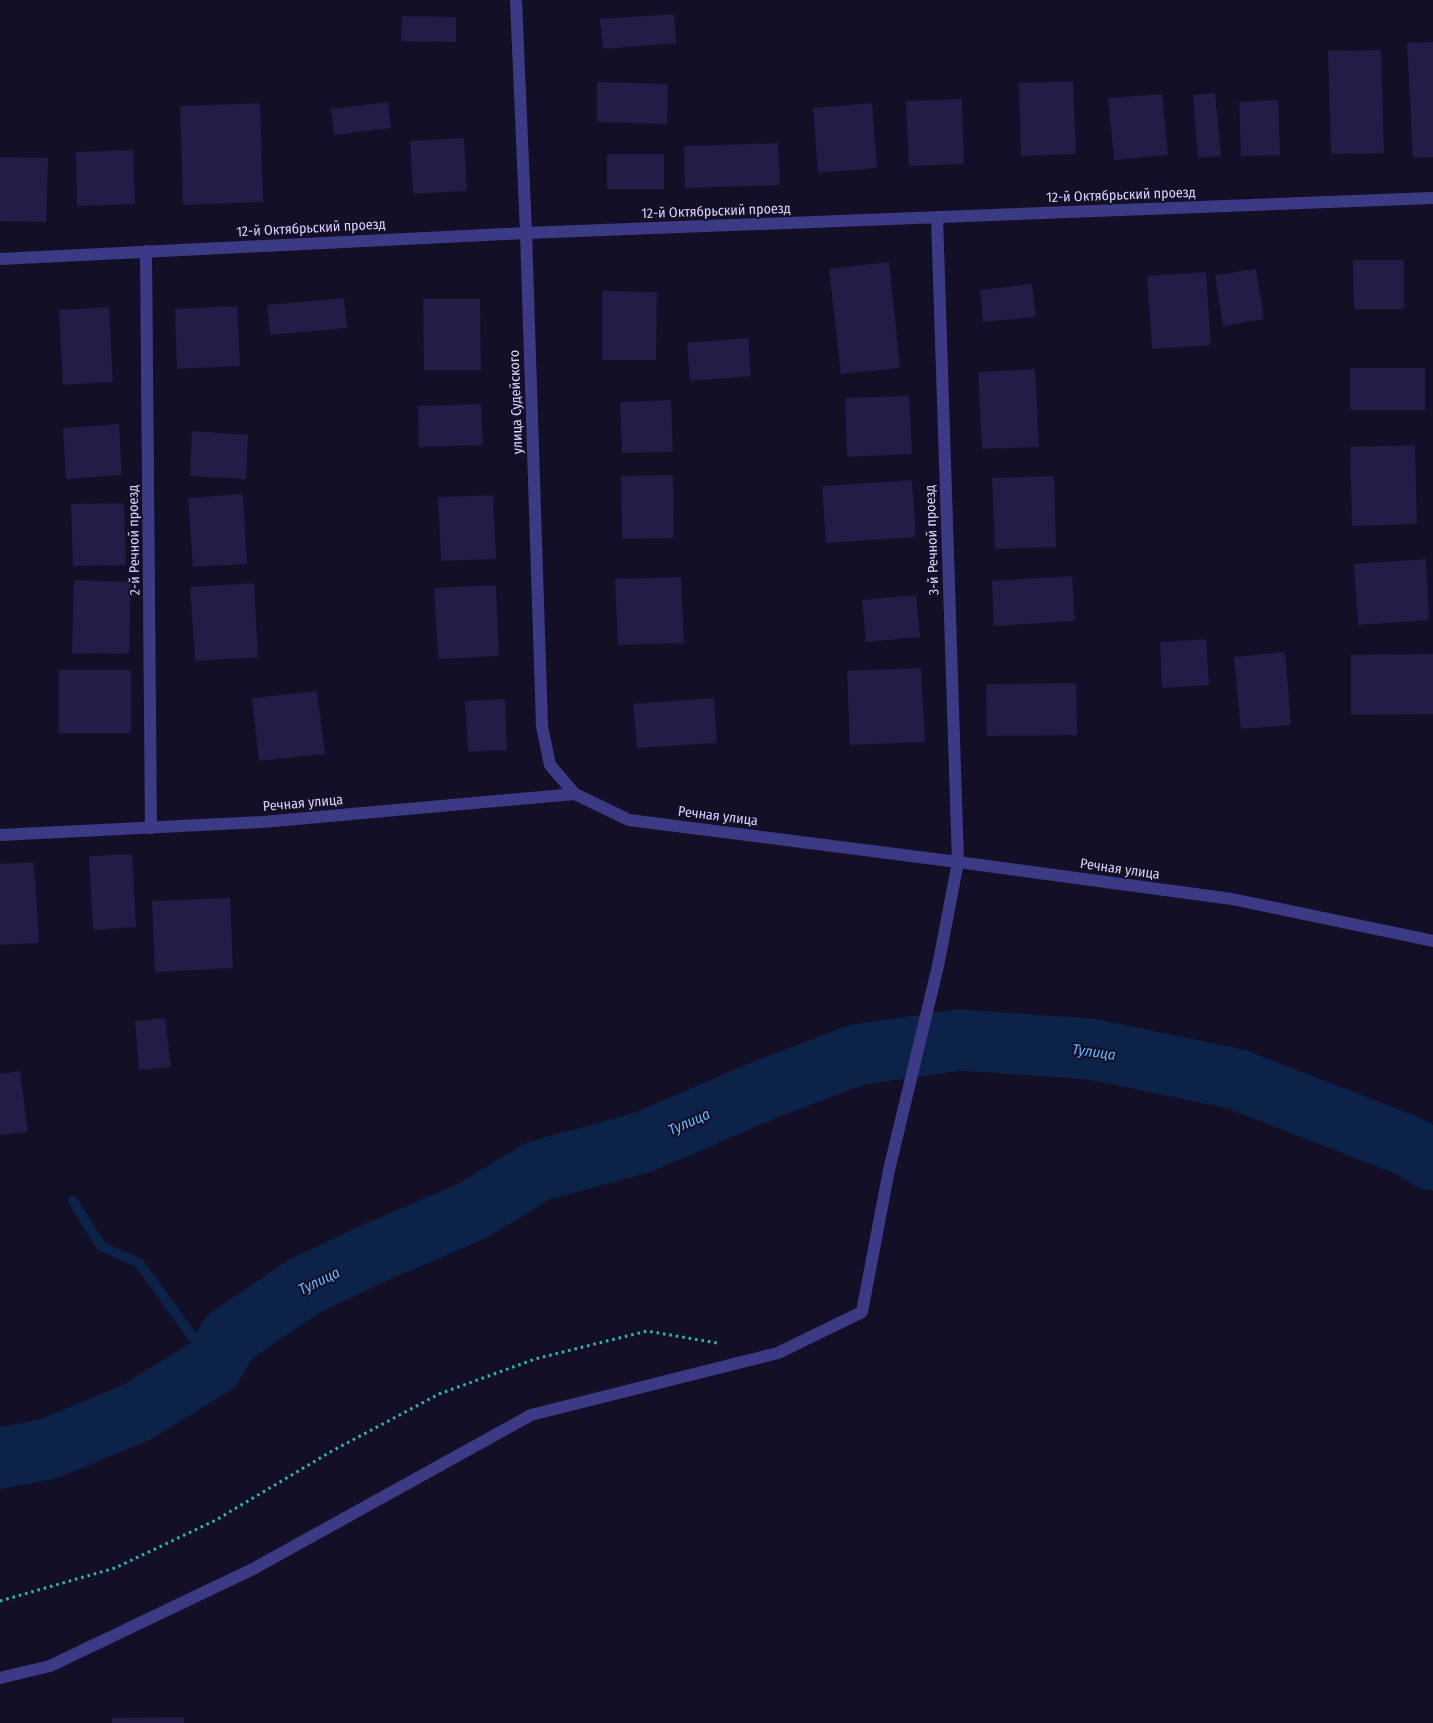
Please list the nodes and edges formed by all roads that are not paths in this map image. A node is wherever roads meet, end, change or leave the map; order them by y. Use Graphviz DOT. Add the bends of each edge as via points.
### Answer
graph roads {
  1 [pos="516,0"];
  2 [pos="1433,198"];
  3 [pos="936,217"];
  4 [pos="526,233"];
  5 [pos="146,251"];
  6 [pos="0,259"];
  7 [pos="575,794"];
  8 [pos="151,828"];
  9 [pos="0,836"];
  10 [pos="958,862"];
  11 [pos="1433,941"];
  12 [pos="0,1678"];
  1 -- 4 [label="street, улица Судейского"];
  2 -- 3 [label="street, 12-й Октябрьский проезд"];
  3 -- 4 [label="street, 12-й Октябрьский проезд"];
  3 -- 10 [label="street, 3-й Речной проезд"];
  4 -- 5 [label="street, 12-й Октябрьский проезд"];
  4 -- 7 [label="street, улица Судейского" via="542,726 550,765"];
  5 -- 6 [label="street, 12-й Октябрьский проезд"];
  5 -- 8 [label="street, 2-й Речной проезд"];
  7 -- 8 [label="street, Речная улица" via="264,822"];
  7 -- 10 [label="street, Речная улица" via="629,820"];
  8 -- 9 [label="street, Речная улица"];
  10 -- 11 [label="street, Речная улица" via="1232,899"];
  10 -- 12 [label="street, 3-й Речной проезд" via="938,966 889,1170 862,1312 778,1353 531,1415 253,1569 50,1666"];
}
